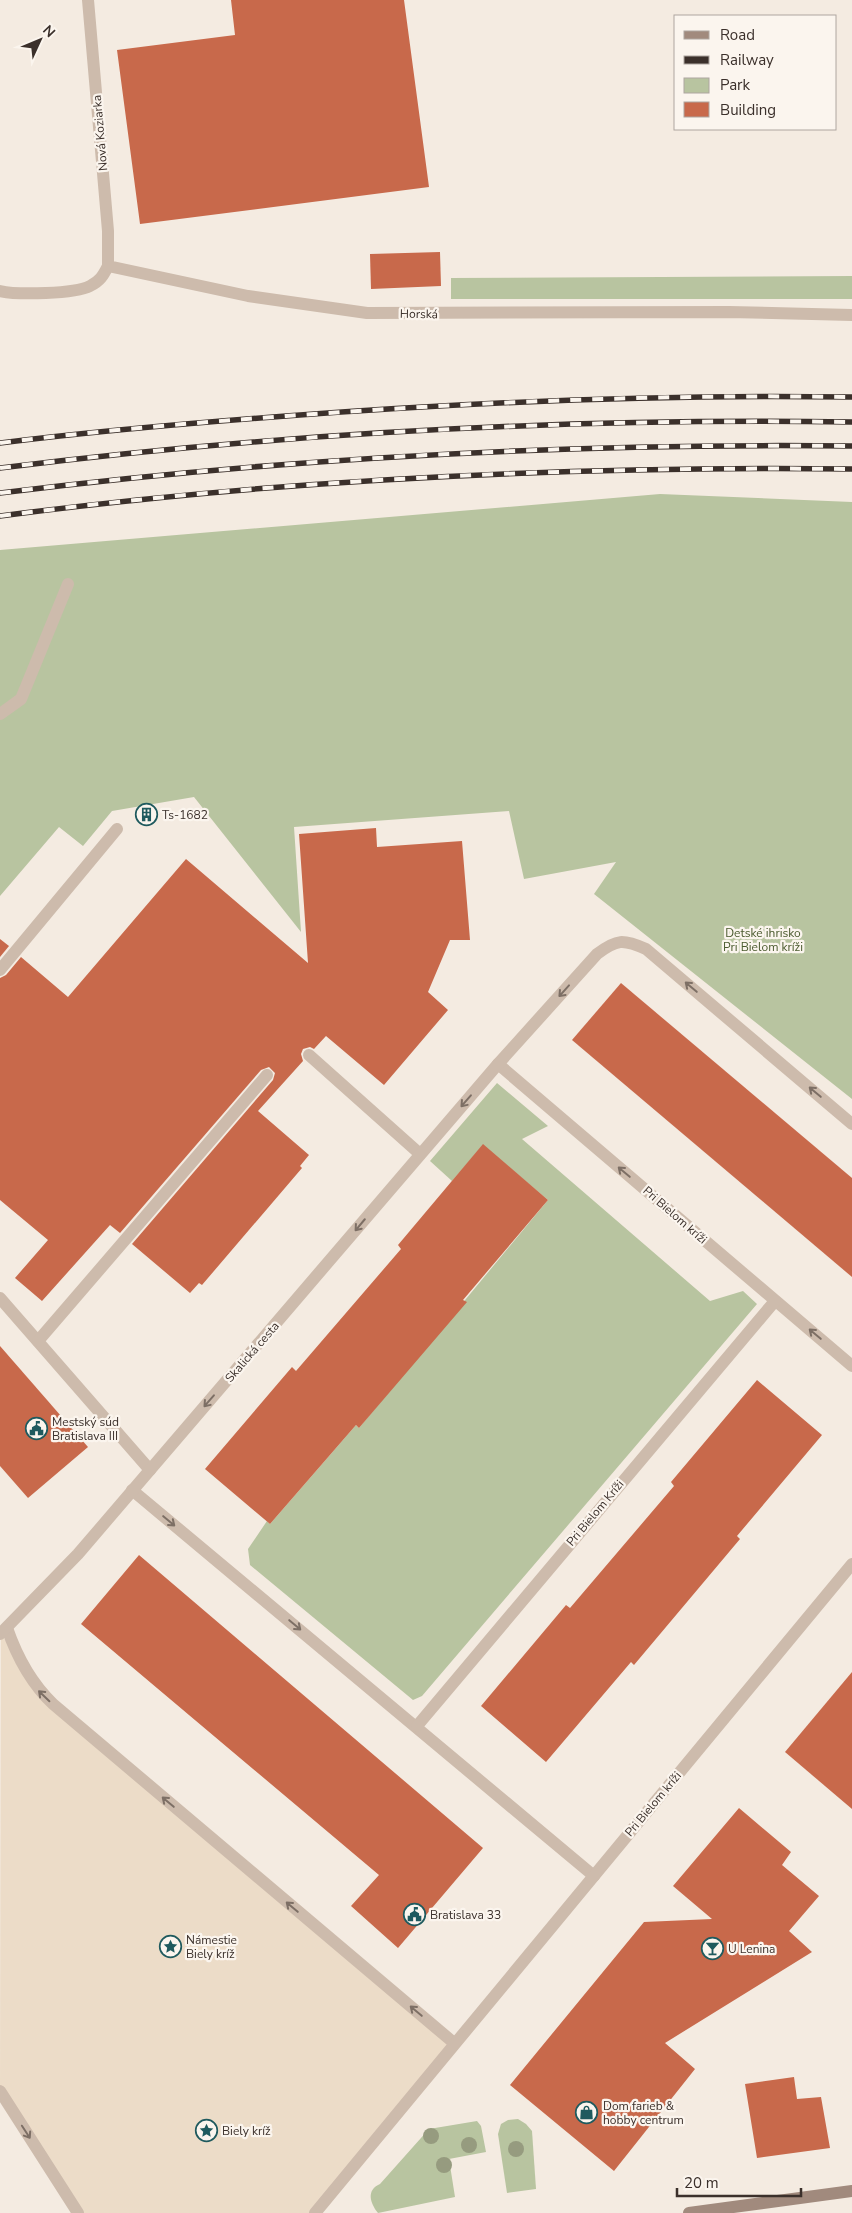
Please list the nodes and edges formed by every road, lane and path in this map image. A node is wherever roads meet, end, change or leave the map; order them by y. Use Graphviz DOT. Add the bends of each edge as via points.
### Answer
graph roads {
  1 [pos="88,0"];
  2 [pos="108,266"];
  3 [pos="0,291"];
  4 [pos="852,315"];
  5 [pos="68,584"];
  6 [pos="0,714"];
  7 [pos="117,829"];
  8 [pos="0,970"];
  9 [pos="309,1055"];
  10 [pos="498,1064"];
  11 [pos="267,1075"];
  12 [pos="852,1124"];
  13 [pos="420,1154"];
  14 [pos="0,1298"];
  15 [pos="775,1301"];
  16 [pos="38,1341"];
  17 [pos="852,1366"];
  18 [pos="150,1470"];
  19 [pos="132,1490"];
  20 [pos="852,1564"];
  21 [pos="3,1631"];
  22 [pos="417,1726"];
  23 [pos="594,1876"];
  24 [pos="454,2043"];
  25 [pos="0,2091"];
  26 [pos="852,2191"];
  27 [pos="78,2213"];
  28 [pos="315,2213"];
  29 [pos="689,2213"];
  1 -- 2 [label="street, Nová Koziarka" via="108,232"];
  2 -- 3 [label="street" via="102,279 88,287 50,292"];
  2 -- 4 [label="street, Horská" via="248,296 366,313"];
  5 -- 6 [label="street" via="21,699"];
  7 -- 8 [label="street"];
  9 -- 13 [label="street"];
  12 -- 10 [label="street, Skalická cesta, one-way" via="646,950 630,942 620,941 597,954"];
  10 -- 13 [label="street, Skalická cesta, one-way"];
  15 -- 10 [label="street, Pri Bielom kríži, one-way"];
  11 -- 16 [label="street"];
  13 -- 18 [label="street, Skalická cesta, one-way"];
  14 -- 16 [label="street"];
  17 -- 15 [label="street, Pri Bielom kríži, one-way"];
  15 -- 22 [label="street, Pri Bielom Kríži"];
  16 -- 18 [label="street"];
  18 -- 19 [label="street, Skalická cesta"];
  19 -- 21 [label="street, Skalická cesta" via="78,1554"];
  19 -- 22 [label="street, one-way"];
  20 -- 23 [label="street, Pri Bielom kríži"];
  24 -- 21 [label="street, one-way" via="53,1704 35,1687"];
  22 -- 23 [label="street"];
  23 -- 24 [label="street, Pri Bielom kríži"];
  24 -- 28 [label="street"];
  25 -- 27 [label="street, one-way"];
  26 -- 29 [label="main road"];
}
